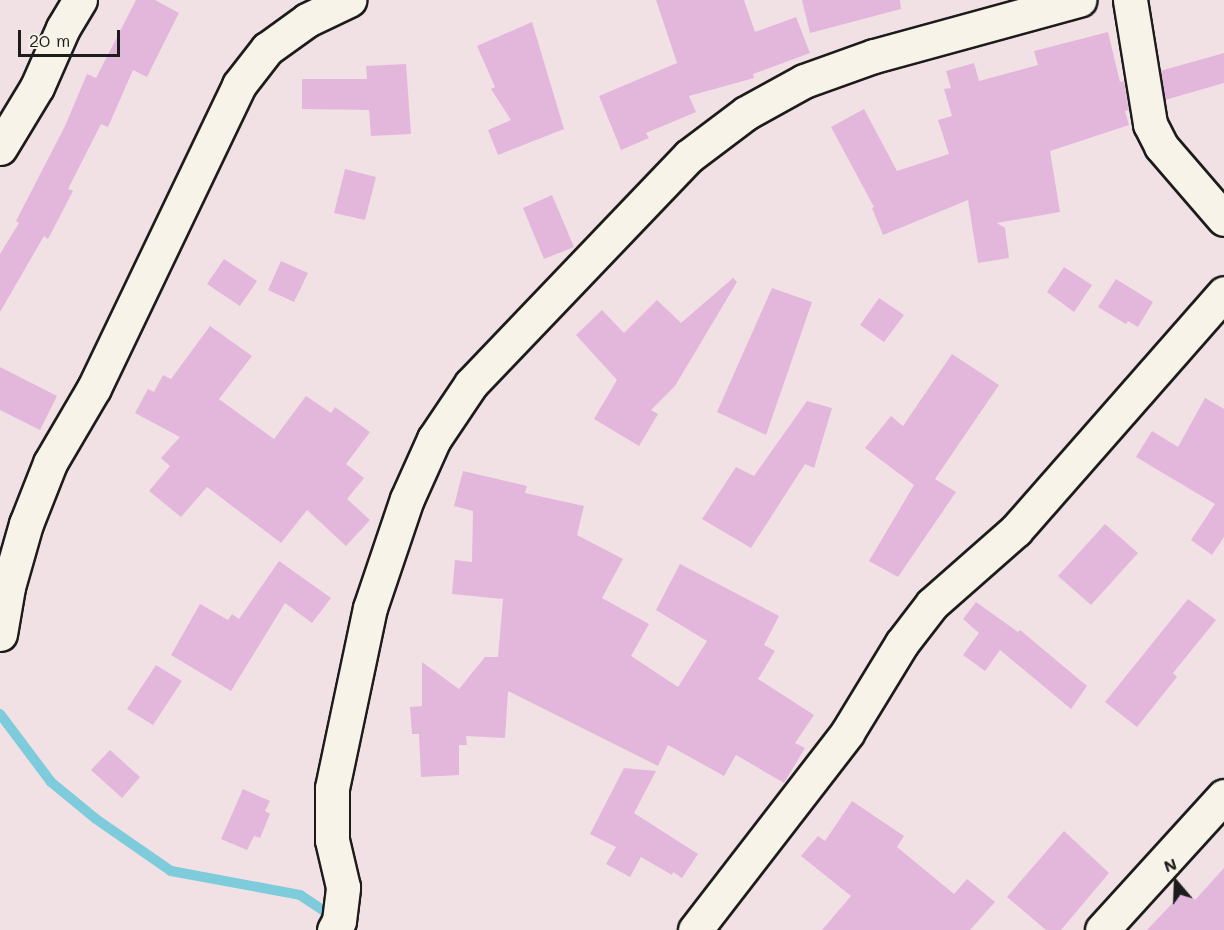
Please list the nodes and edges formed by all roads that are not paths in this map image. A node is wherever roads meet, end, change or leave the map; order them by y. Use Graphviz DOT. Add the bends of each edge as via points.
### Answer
graph roads {
  1 [pos="80,0"];
  2 [pos="349,0"];
  3 [pos="1079,0"];
  4 [pos="1131,0"];
  5 [pos="0,148"];
  6 [pos="1224,219"];
  7 [pos="1224,293"];
  8 [pos="0,634"];
  9 [pos="1224,796"];
  10 [pos="334,930"];
  11 [pos="695,930"];
  12 [pos="1102,930"];
  1 -- 5 [label="street" via="37,87"];
  2 -- 8 [label="street" via="307,20 267,49 239,85 94,388 50,463 26,524 8,587"];
  3 -- 10 [label="street" via="874,56 804,81 746,113 688,156 471,384 434,439 370,608 332,788 332,840 343,887 339,921"];
  4 -- 6 [label="street" via="1150,124 1161,146"];
  7 -- 11 [label="street" via="1016,530 932,604 902,643 847,733"];
  9 -- 12 [label="street"];
}
